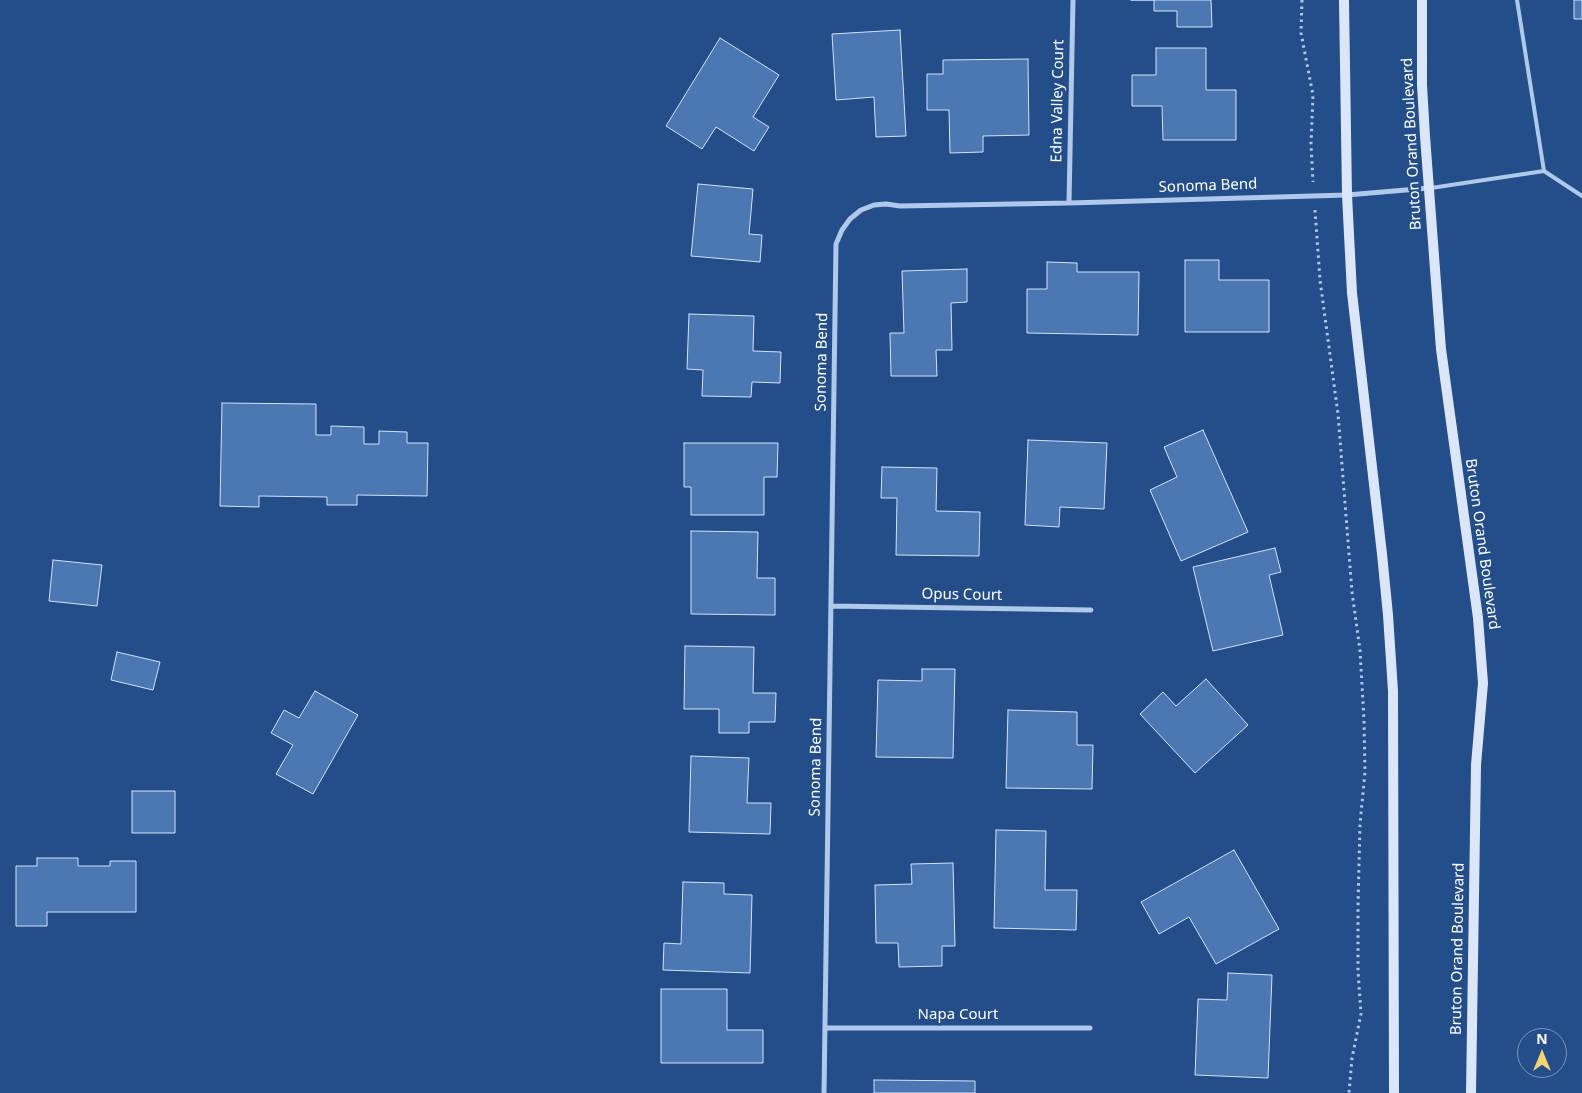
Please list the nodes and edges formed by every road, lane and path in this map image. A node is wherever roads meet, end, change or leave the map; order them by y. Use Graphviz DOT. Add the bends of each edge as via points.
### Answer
graph roads {
  1 [pos="1073,0"];
  2 [pos="1302,0"];
  3 [pos="1344,0"];
  4 [pos="1422,0"];
  5 [pos="1517,0"];
  6 [pos="1544,171"];
  7 [pos="1428,188"];
  8 [pos="1347,194"];
  9 [pos="1313,195"];
  10 [pos="1582,196"];
  11 [pos="1068,203"];
  12 [pos="831,606"];
  13 [pos="1091,610"];
  14 [pos="825,1028"];
  15 [pos="1090,1028"];
  16 [pos="824,1093"];
  17 [pos="1349,1093"];
  18 [pos="1394,1093"];
  19 [pos="1471,1093"];
  1 -- 11 [label="street, Edna Valley Court"];
  2 -- 9 [label="path" via="1301,33 1313,95"];
  3 -- 8 [label="main road"];
  4 -- 7 [label="main road, Bruton Orand Boulevard" via="1422,85"];
  5 -- 6 [label="lane"];
  6 -- 7 [label="lane"];
  6 -- 10 [label="lane"];
  7 -- 8 [label="street, Sonoma Bend"];
  7 -- 19 [label="main road, Bruton Orand Boulevard" via="1441,350 1484,683 1476,765"];
  8 -- 9 [label="street, Sonoma Bend"];
  8 -- 18 [label="main road" via="1352,293 1388,615 1393,691"];
  9 -- 11 [label="street, Sonoma Bend"];
  9 -- 17 [label="path" via="1320,280 1338,414 1364,720 1365,772 1358,906 1361,1014"];
  11 -- 12 [label="street, Sonoma Bend" via="874,205 861,210 842,230 836,244"];
  12 -- 13 [label="street, Opus Court"];
  12 -- 14 [label="street, Sonoma Bend"];
  14 -- 15 [label="street, Napa Court"];
  14 -- 16 [label="street, Sonoma Bend"];
}
